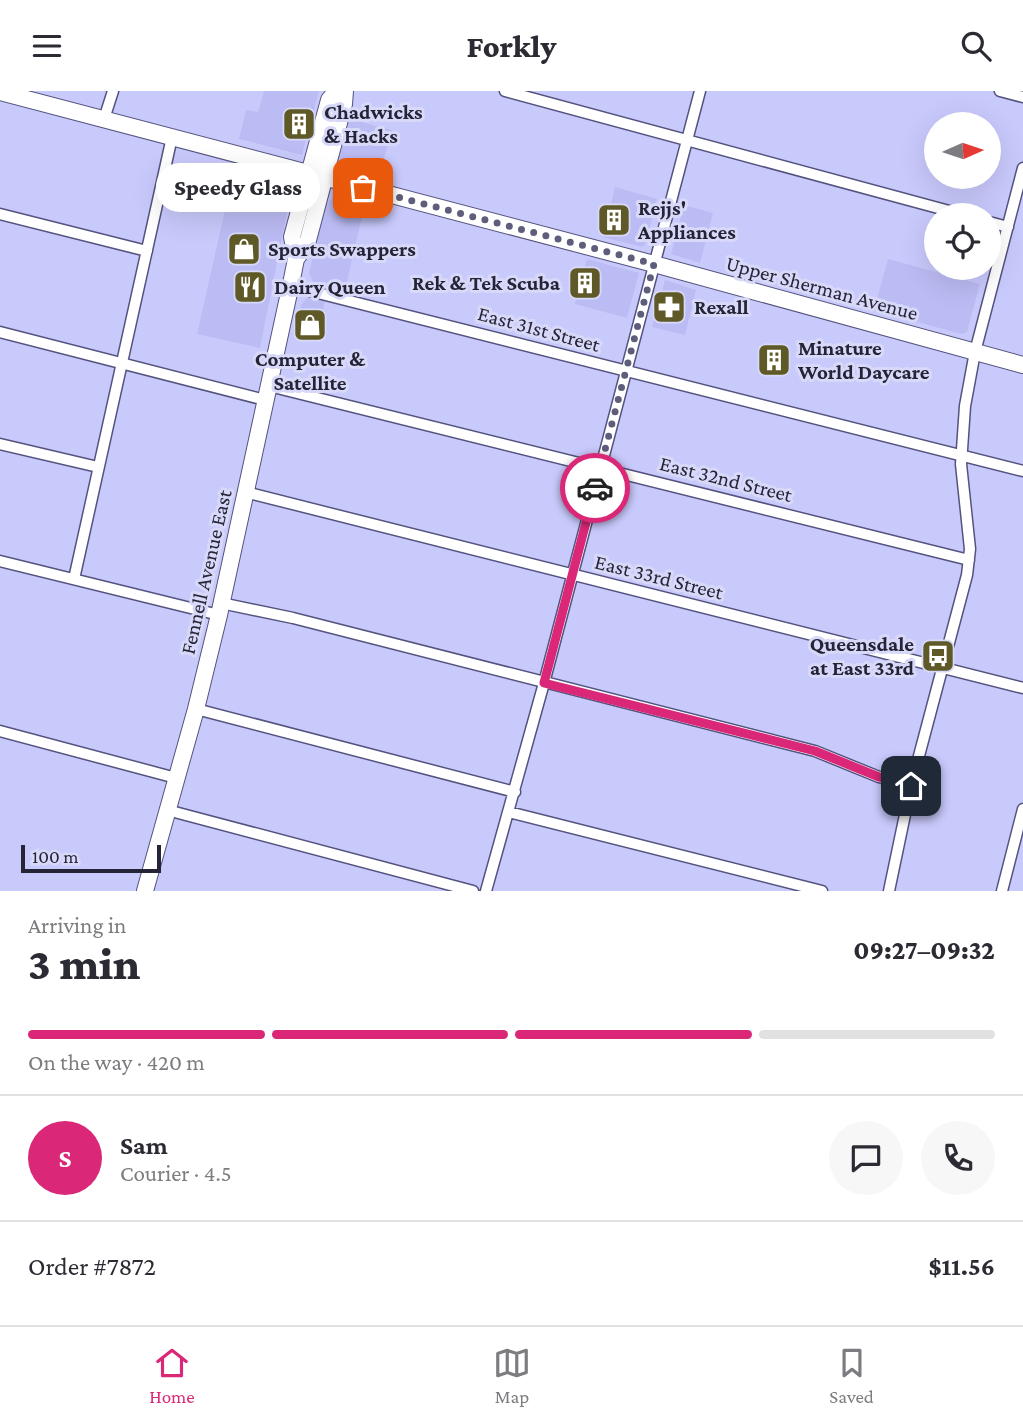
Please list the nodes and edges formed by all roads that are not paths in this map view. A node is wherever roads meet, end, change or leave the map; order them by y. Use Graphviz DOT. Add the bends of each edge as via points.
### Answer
graph roads {
  1 [pos="113,91"];
  2 [pos="336,91"];
  3 [pos="345,91"];
  4 [pos="505,91"];
  5 [pos="700,91"];
  6 [pos="1000,91"];
  7 [pos="0,92"];
  8 [pos="1023,97"];
  9 [pos="104,119"];
  10 [pos="173,137"];
  11 [pos="687,140"];
  12 [pos="1023,169"];
  13 [pos="307,174"];
  14 [pos="324,178"];
  15 [pos="924,204"];
  16 [pos="0,214"];
  17 [pos="1001,225"];
  18 [pos="1007,227"];
  19 [pos="147,251"];
  20 [pos="296,259"];
  21 [pos="654,264"];
  22 [pos="290,286"];
  23 [pos="0,332"];
  24 [pos="975,352"];
  25 [pos="122,363"];
  26 [pos="1023,365"];
  27 [pos="625,371"];
  28 [pos="267,393"];
  29 [pos="0,443"];
  30 [pos="961,455"];
  31 [pos="98,467"];
  32 [pos="600,467"];
  33 [pos="1023,471"];
  34 [pos="245,492"];
  35 [pos="970,559"];
  36 [pos="0,561"];
  37 [pos="572,575"];
  38 [pos="75,579"];
  39 [pos="220,609"];
  40 [pos="942,667"];
  41 [pos="544,683"];
  42 [pos="1023,688"];
  43 [pos="196,709"];
  44 [pos="0,731"];
  45 [pos="176,778"];
  46 [pos="911,786"];
  47 [pos="515,792"];
  48 [pos="1023,809"];
  49 [pos="167,810"];
  50 [pos="509,812"];
  51 [pos="145,891"];
  52 [pos="473,891"];
  53 [pos="486,891"];
  54 [pos="822,891"];
  55 [pos="889,891"];
  56 [pos="1002,891"];
  1 -- 9 [label="street"];
  2 -- 13 [label="main road, Fennell Avenue East" via="329,100"];
  3 -- 14 [label="main road, Fennell Avenue East"];
  4 -- 11 [label="street"];
  5 -- 11 [label="street"];
  6 -- 8 [label="street"];
  7 -- 9 [label="main road, Upper Sherman Avenue"];
  9 -- 10 [label="main road, Upper Sherman Avenue"];
  10 -- 13 [label="main road, Upper Sherman Avenue"];
  10 -- 19 [label="street"];
  11 -- 15 [label="street"];
  11 -- 21 [label="street"];
  12 -- 18 [label="street"];
  13 -- 14 [label="main road, Upper Sherman Avenue"];
  13 -- 20 [label="main road, Fennell Avenue East" via="292,237"];
  14 -- 20 [label="main road, Fennell Avenue East" via="307,244"];
  14 -- 21 [label="main road, Upper Sherman Avenue"];
  16 -- 19 [label="street"];
  17 -- 18 [label="street"];
  18 -- 24 [label="street"];
  19 -- 25 [label="street"];
  20 -- 22 [label="main road, Fennell Avenue East"];
  21 -- 24 [label="main road, Upper Sherman Avenue"];
  21 -- 27 [label="street"];
  22 -- 27 [label="street, East 31st Street"];
  22 -- 28 [label="main road, Fennell Avenue East"];
  23 -- 25 [label="street, East 32nd Street"];
  24 -- 26 [label="main road, Upper Sherman Avenue"];
  24 -- 30 [label="street"];
  25 -- 28 [label="street, East 32nd Street"];
  25 -- 31 [label="street"];
  27 -- 30 [label="street, East 31st Street"];
  27 -- 32 [label="street"];
  28 -- 32 [label="street, East 32nd Street"];
  28 -- 34 [label="main road, Fennell Avenue East"];
  29 -- 31 [label="street"];
  30 -- 33 [label="street, East 31st Street"];
  30 -- 35 [label="street"];
  31 -- 38 [label="street"];
  32 -- 35 [label="street, East 32nd Street"];
  32 -- 37 [label="street"];
  34 -- 37 [label="street, East 33rd Street"];
  34 -- 39 [label="main road, Fennell Avenue East"];
  35 -- 40 [label="street"];
  36 -- 38 [label="street"];
  37 -- 40 [label="street, East 33rd Street"];
  37 -- 41 [label="street"];
  38 -- 39 [label="street"];
  39 -- 41 [label="street" via="293,618"];
  39 -- 43 [label="main road, Fennell Avenue East"];
  40 -- 42 [label="street, East 33rd Street"];
  40 -- 46 [label="street"];
  41 -- 46 [label="street" via="815,751"];
  41 -- 47 [label="street"];
  43 -- 45 [label="main road, Fennell Avenue East"];
  43 -- 47 [label="street"];
  44 -- 45 [label="street"];
  45 -- 49 [label="main road, Fennell Avenue East"];
  46 -- 55 [label="street"];
  47 -- 50 [label="street"];
  48 -- 56 [label="street"];
  49 -- 51 [label="main road, Fennell Avenue East"];
  49 -- 52 [label="street"];
  50 -- 53 [label="street"];
  50 -- 54 [label="street"];
}
